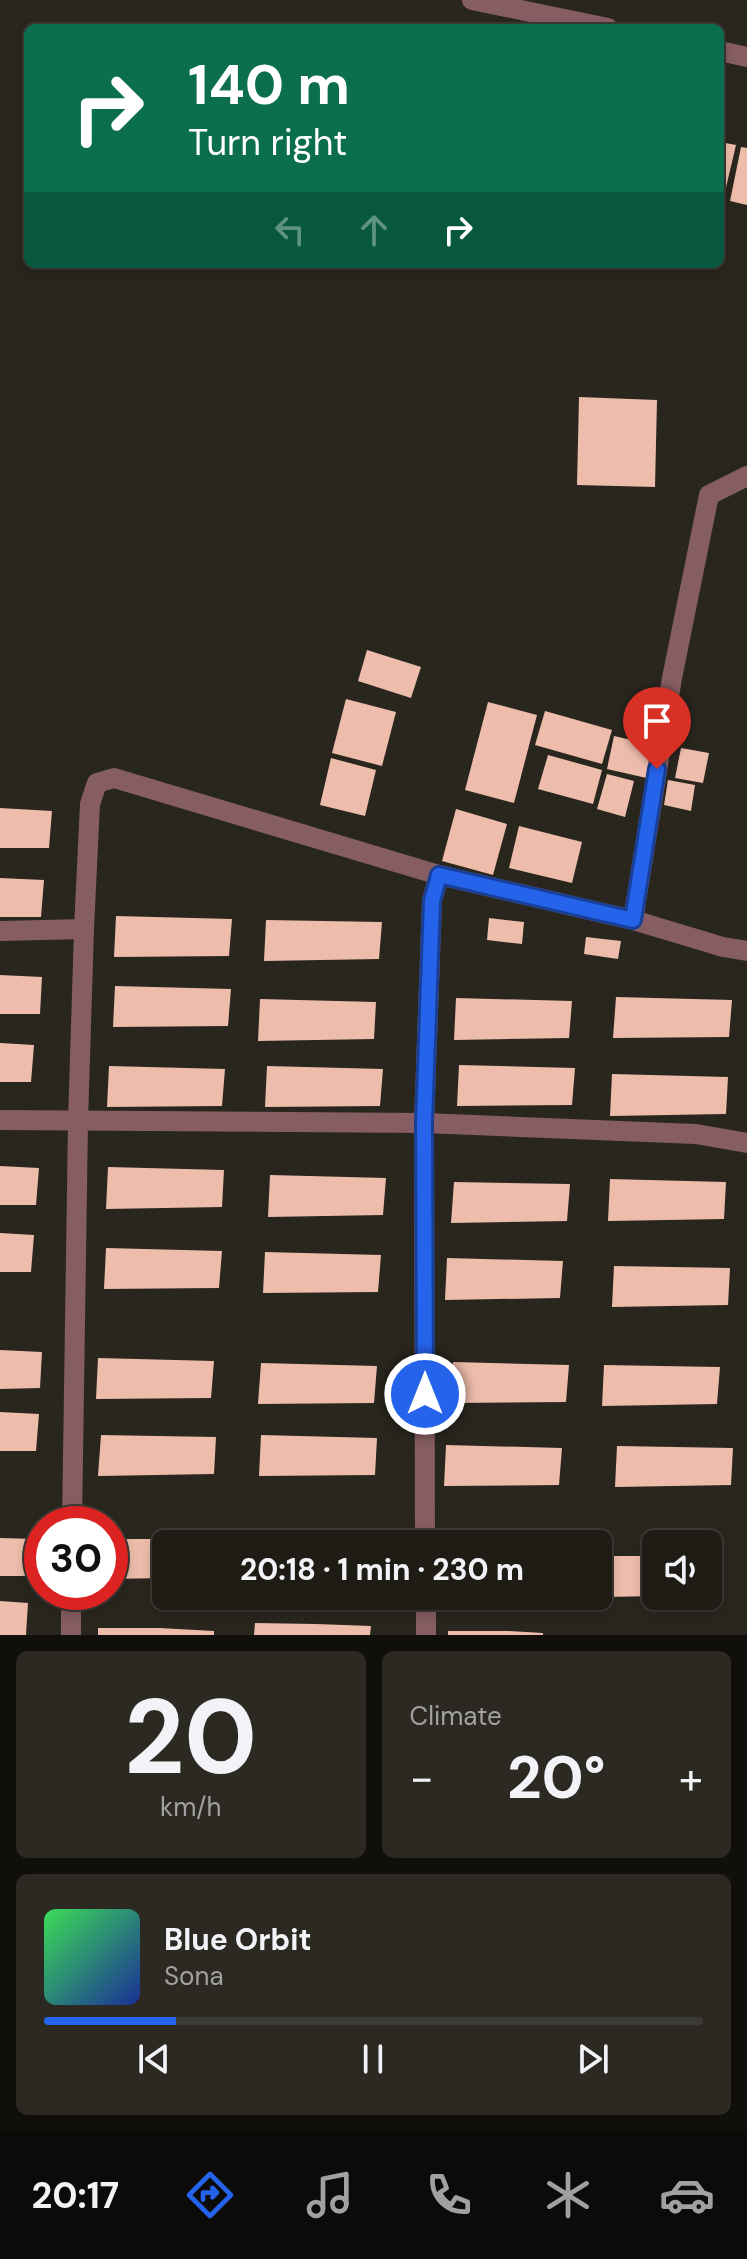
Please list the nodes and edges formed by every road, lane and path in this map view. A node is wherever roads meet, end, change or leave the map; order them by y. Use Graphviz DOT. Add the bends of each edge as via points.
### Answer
graph roads {
  1 [pos="472,0"];
  2 [pos="589,24"];
  3 [pos="724,52"];
  4 [pos="747,57"];
  5 [pos="747,476"];
  6 [pos="439,875"];
  7 [pos="633,920"];
  8 [pos="84,929"];
  9 [pos="0,931"];
  10 [pos="747,951"];
  11 [pos="0,1120"];
  12 [pos="78,1121"];
  13 [pos="424,1123"];
  14 [pos="747,1143"];
  15 [pos="72,1506"];
  16 [pos="425,1530"];
  17 [pos="71,1610"];
  18 [pos="426,1610"];
  19 [pos="71,1635"];
  20 [pos="426,1635"];
  1 -- 2 [label="street"];
  3 -- 4 [label="street"];
  5 -- 7 [label="street" via="709,495 672,678"];
  6 -- 7 [label="street"];
  6 -- 8 [label="street" via="114,778 97,783 90,804"];
  6 -- 13 [label="street" via="432,901"];
  7 -- 10 [label="street"];
  8 -- 9 [label="street"];
  8 -- 12 [label="street"];
  11 -- 12 [label="street"];
  12 -- 13 [label="street"];
  12 -- 15 [label="street"];
  13 -- 14 [label="street" via="696,1134"];
  13 -- 16 [label="street"];
  17 -- 19 [label="street"];
  18 -- 20 [label="street"];
}
